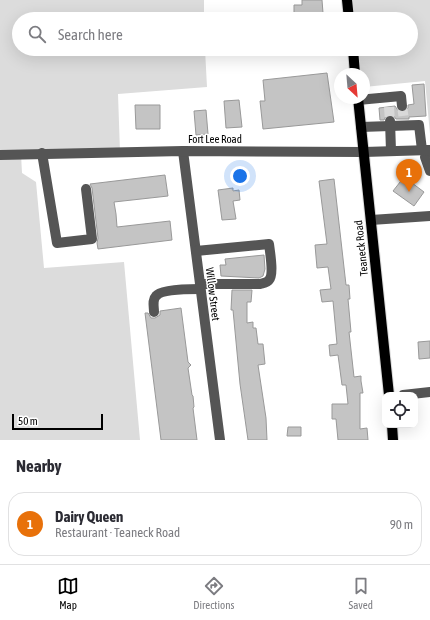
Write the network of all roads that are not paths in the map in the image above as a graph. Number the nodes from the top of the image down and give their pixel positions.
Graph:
1 (347, 0) edge
2 (348, 12) edge
3 (353, 56) edge
4 (354, 68) edge
5 (370, 100) edge
6 (359, 104) edge
7 (402, 106) dead end
8 (391, 123) junction
9 (361, 128) junction
10 (426, 150) edge
11 (183, 151) junction
12 (391, 151) junction
13 (364, 152) junction
14 (42, 153) junction
15 (0, 155) edge
16 (430, 171) edge
17 (86, 189) dead end
18 (430, 216) edge
19 (371, 220) junction
20 (196, 251) junction
21 (200, 286) junction
22 (154, 312) dead end
23 (389, 392) edge
24 (430, 392) edge
25 (418, 393) edge
26 (392, 428) edge
27 (220, 440) edge
28 (393, 440) edge

1 - 2 main road
3 - 4 main road
5 - 7 street
6 - 9 main road, Teaneck Road
8 - 9 street
8 - 10 street
8 - 12 street
9 - 13 main road, Teaneck Road
10 - 12 street, Fort Lee Road
10 - 16 street
11 - 13 street, Fort Lee Road
11 - 14 street, Fort Lee Road
11 - 20 street, Willow Street
12 - 13 street, Fort Lee Road
13 - 19 main road, Teaneck Road
14 - 15 street, Fort Lee Road
14 - 17 street
18 - 19 street
19 - 23 main road, Teaneck Road
20 - 21 street, Willow Street
20 - 21 street
21 - 22 street
21 - 27 street, Willow Street
24 - 25 street
26 - 28 main road

